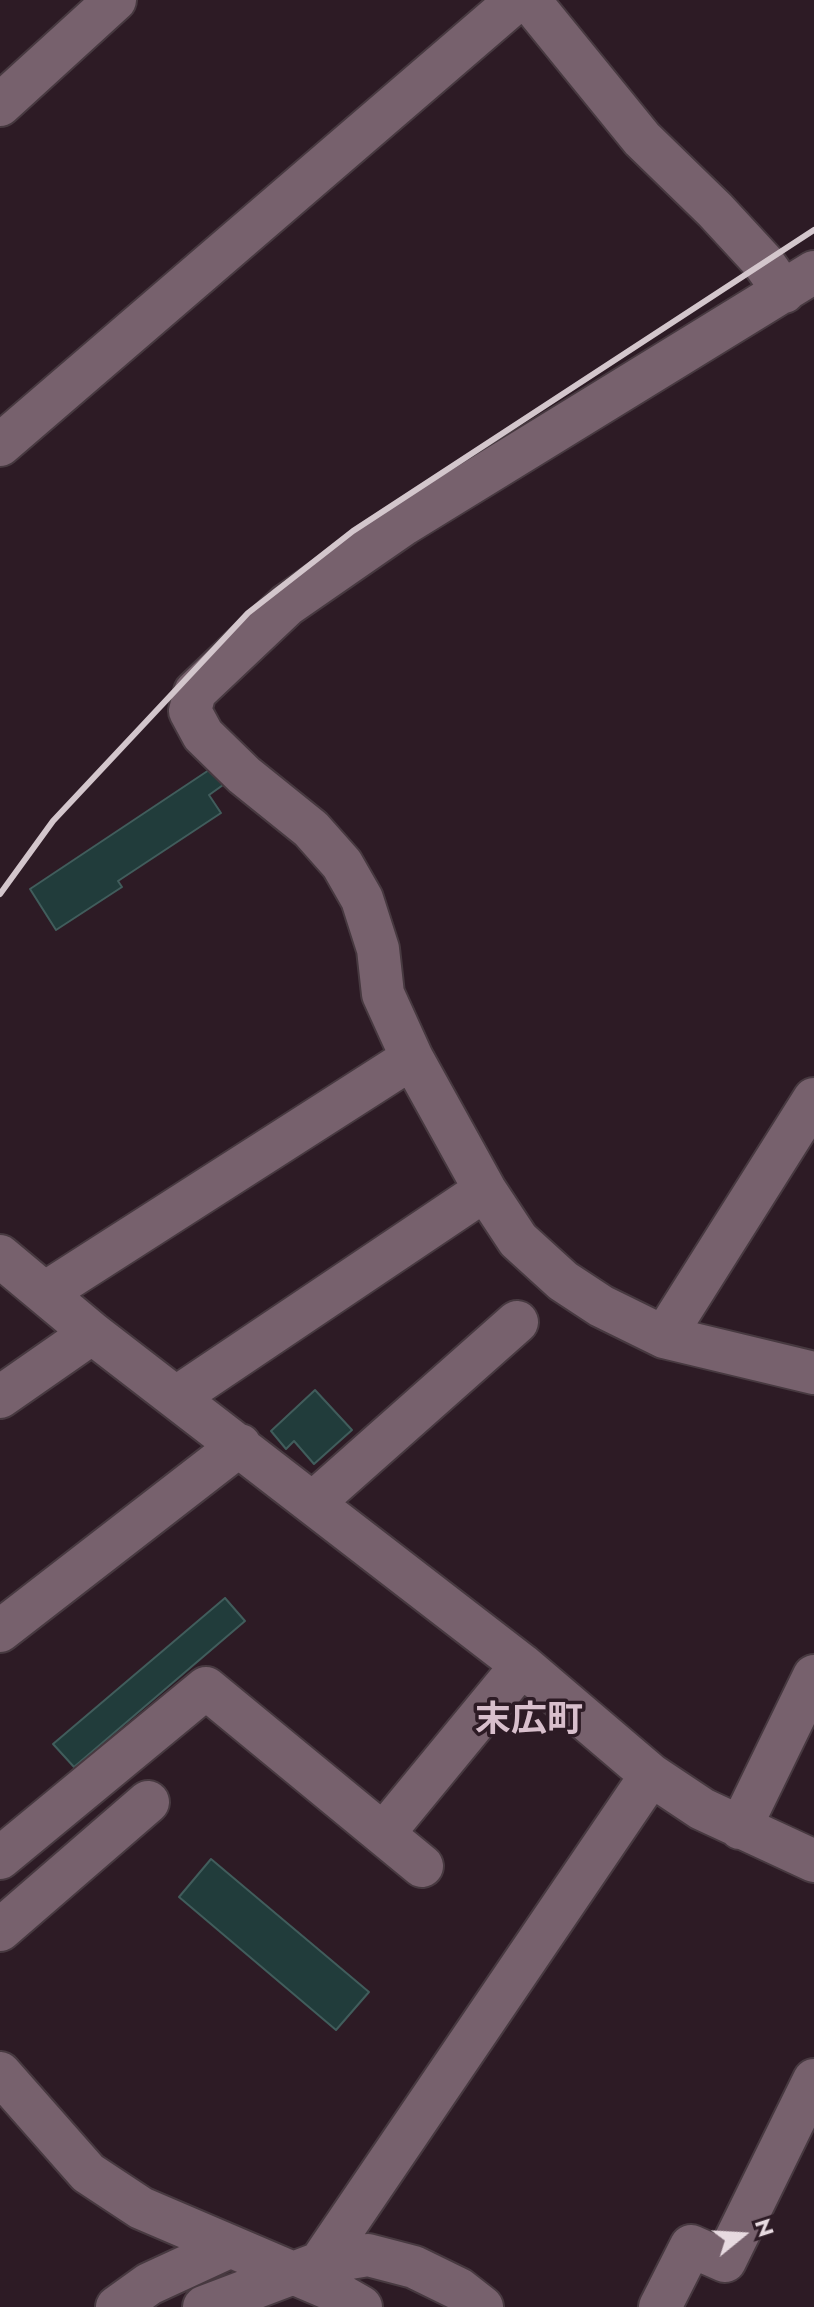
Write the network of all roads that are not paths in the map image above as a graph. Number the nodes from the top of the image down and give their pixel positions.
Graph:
1 (115, 0) edge
2 (517, 0) edge
3 (529, 0) edge
4 (0, 105) edge
5 (799, 282) edge
6 (0, 445) edge
7 (412, 1058) junction
8 (814, 1099) edge
9 (485, 1190) junction
10 (0, 1256) edge
11 (45, 1293) junction
12 (517, 1322) dead end
13 (92, 1333) junction
14 (664, 1337) junction
15 (814, 1373) edge
16 (0, 1397) edge
17 (177, 1397) junction
18 (240, 1445) junction
19 (314, 1502) junction
20 (0, 1631) edge
21 (522, 1665) junction
22 (814, 1676) edge
23 (651, 1775) junction
24 (148, 1802) dead end
25 (740, 1828) junction
26 (383, 1834) junction
27 (0, 1858) edge
28 (814, 1861) edge
29 (422, 1866) dead end
30 (0, 1930) edge
31 (0, 2073) edge
32 (814, 2080) edge
33 (227, 2248) junction
34 (305, 2268) junction
35 (117, 2307) edge
36 (204, 2307) edge
37 (361, 2307) edge
38 (482, 2307) edge
39 (660, 2307) edge

1 - 4 street
2 - 6 street
3 - 5 street
5 - 7 street
7 - 9 street
7 - 11 street
8 - 14 street
9 - 14 street
9 - 17 street
10 - 11 street
11 - 13 street
12 - 19 street
13 - 16 street
13 - 17 street
14 - 15 street
17 - 18 street
18 - 19 street
18 - 20 street
19 - 21 street
21 - 23 street
21 - 26 street
22 - 25 street
23 - 25 street
23 - 34 street
24 - 30 street
25 - 28 street
26 - 27 street
26 - 29 street
31 - 33 street
32 - 39 street
33 - 34 street
33 - 35 street
34 - 36 street
34 - 37 street
34 - 38 street

